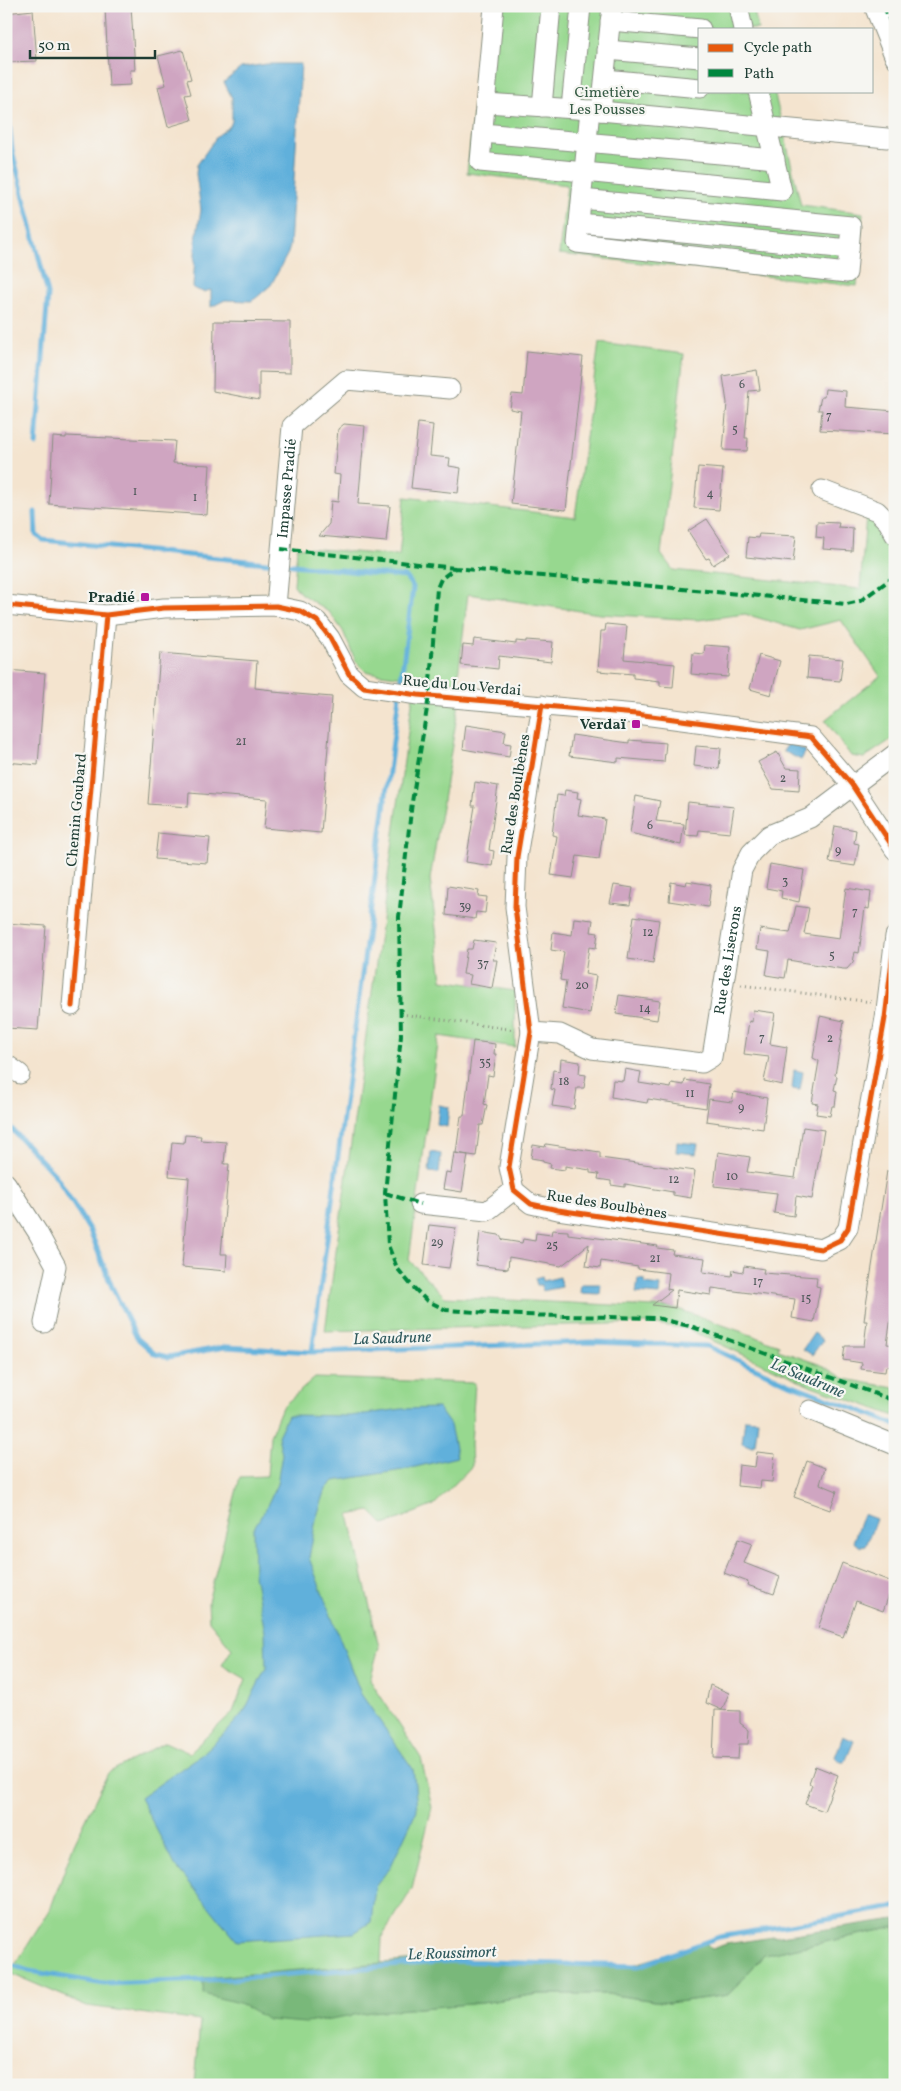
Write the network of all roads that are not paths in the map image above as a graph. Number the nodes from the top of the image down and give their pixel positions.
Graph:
1 (494, 6) edge
2 (551, 6) edge
3 (581, 6) edge
4 (738, 6) edge
5 (874, 6) edge
6 (611, 14) edge
7 (698, 28) edge
8 (743, 28) edge
9 (607, 50) junction
10 (698, 58) edge
11 (895, 58) edge
12 (604, 79) junction
13 (698, 88) edge
14 (752, 92) edge
15 (486, 103) junction
16 (542, 107) junction
17 (570, 108) junction
18 (596, 110) junction
19 (767, 127) junction
20 (483, 133) junction
21 (892, 137) edge
22 (587, 142) junction
23 (774, 159) junction
24 (584, 172) junction
25 (582, 199) junction
26 (450, 389) dead end
27 (822, 490) dead end
28 (895, 535) edge
29 (6, 604) edge
30 (276, 606) junction
31 (106, 616) junction
32 (542, 706) junction
33 (895, 754) edge
34 (852, 784) junction
35 (895, 850) edge
36 (895, 936) edge
37 (72, 1006) dead end
38 (888, 1009) edge
39 (531, 1032) junction
40 (6, 1183) edge
41 (514, 1190) junction
42 (420, 1204) dead end
43 (44, 1323) dead end
44 (810, 1410) dead end
45 (895, 1445) edge

1 - 15 street
2 - 16 street
3 - 17 street
4 - 8 street
5 - 11 street
6 - 7 street
6 - 9 street
9 - 10 street
9 - 12 street
12 - 13 street
12 - 18 street
14 - 19 street
15 - 16 street
15 - 20 street
16 - 17 street
17 - 18 street
18 - 19 street
18 - 22 street
19 - 21 street
19 - 23 street
20 - 22 street
20 - 24 street
22 - 23 street
22 - 24 street
23 - 24 street
24 - 25 street
25 - 25 street
26 - 30 street, Impasse Pradié
27 - 28 street
29 - 31 street, Rue du Lou Verdai
30 - 31 street, Rue du Lou Verdai
30 - 32 street, Rue du Lou Verdai
31 - 37 street, Chemin Goubard
32 - 34 street, Rue du Lou Verdai
32 - 39 street, Rue des Boulbènes
33 - 34 street, Rue des Liserons
34 - 35 street, Rue du Lou Verdai
34 - 39 street, Rue des Liserons
36 - 38 street
38 - 41 street, Rue des Boulbènes
39 - 41 street, Rue des Boulbènes
40 - 43 street
41 - 42 street
44 - 45 street

